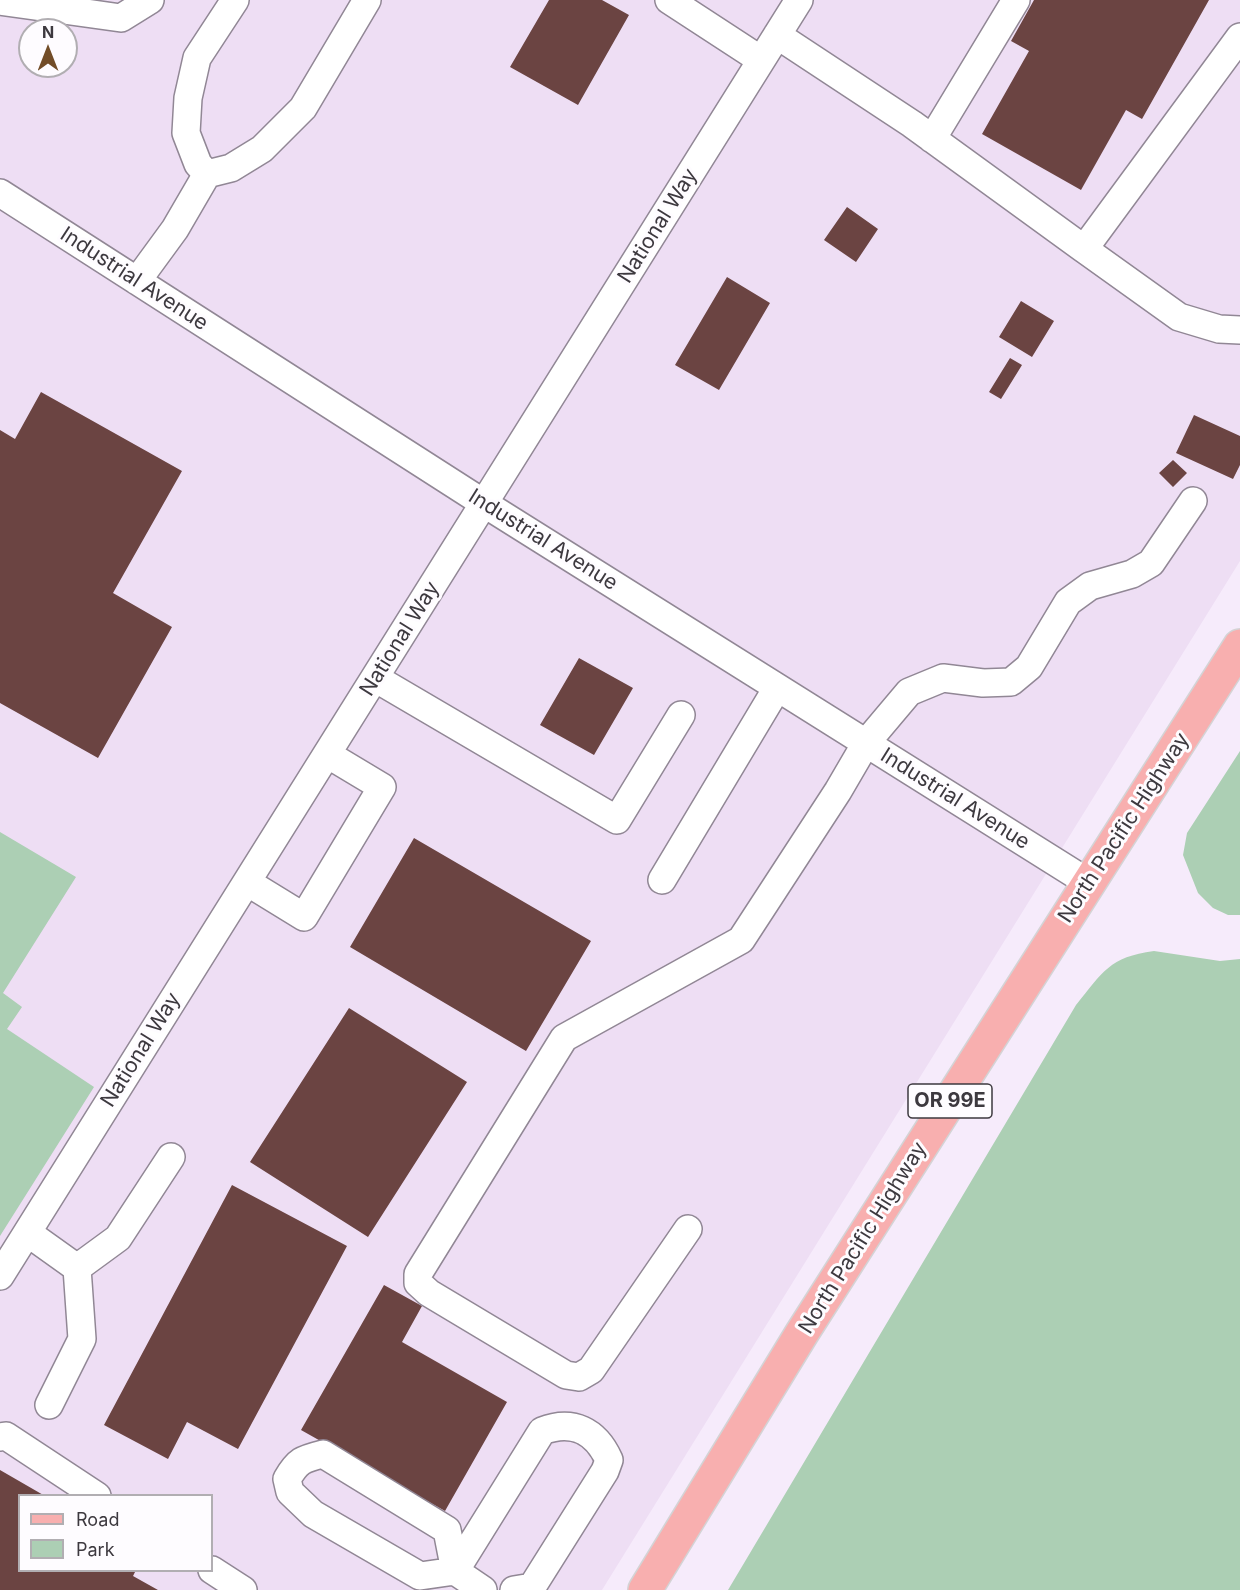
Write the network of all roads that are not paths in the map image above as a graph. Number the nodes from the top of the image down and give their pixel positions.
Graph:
1 (150, 0) edge
2 (235, 0) edge
3 (367, 0) edge
4 (669, 0) edge
5 (799, 0) edge
6 (1016, 0) edge
7 (0, 1) edge
8 (777, 35) junction
9 (1240, 37) edge
10 (761, 60) junction
11 (932, 139) junction
12 (207, 174) junction
13 (0, 193) edge
14 (1084, 249) junction
15 (137, 281) junction
16 (1240, 330) edge
17 (1193, 501) dead end
18 (485, 504) junction
19 (1240, 646) edge
20 (375, 678) junction
21 (777, 687) junction
22 (681, 715) dead end
23 (866, 743) junction
24 (327, 754) junction
25 (662, 880) dead end
26 (247, 882) junction
27 (1089, 883) junction
28 (171, 1157) dead end
29 (688, 1229) dead end
30 (28, 1233) junction
31 (77, 1268) junction
32 (0, 1276) edge
33 (49, 1405) dead end
34 (0, 1437) edge
35 (94, 1494) edge
36 (213, 1571) edge
37 (455, 1571) junction
38 (523, 1588) edge
39 (243, 1590) edge
40 (483, 1590) edge
41 (645, 1590) edge

1 - 7 street
2 - 12 street
3 - 12 street
4 - 10 street
5 - 8 street, National Way
6 - 11 street
8 - 10 street, National Way
8 - 11 street
9 - 14 street
10 - 18 street, National Way
11 - 14 street
12 - 15 street
13 - 15 street, Industrial Avenue
14 - 16 street
15 - 18 street, Industrial Avenue
17 - 23 street
18 - 20 street, National Way
18 - 21 street, Industrial Avenue
19 - 27 main road, North Pacific Highway / OR 99E
20 - 22 street
20 - 24 street, National Way
21 - 23 street, Industrial Avenue
21 - 25 street
23 - 27 street, Industrial Avenue
23 - 29 street
24 - 26 street, National Way
24 - 26 street
26 - 30 street, National Way
27 - 41 main road, North Pacific Highway / OR 99E
28 - 31 street
30 - 31 street
30 - 32 street, National Way
31 - 33 street
34 - 35 street
36 - 39 street
37 - 37 street
37 - 38 street
37 - 40 street

